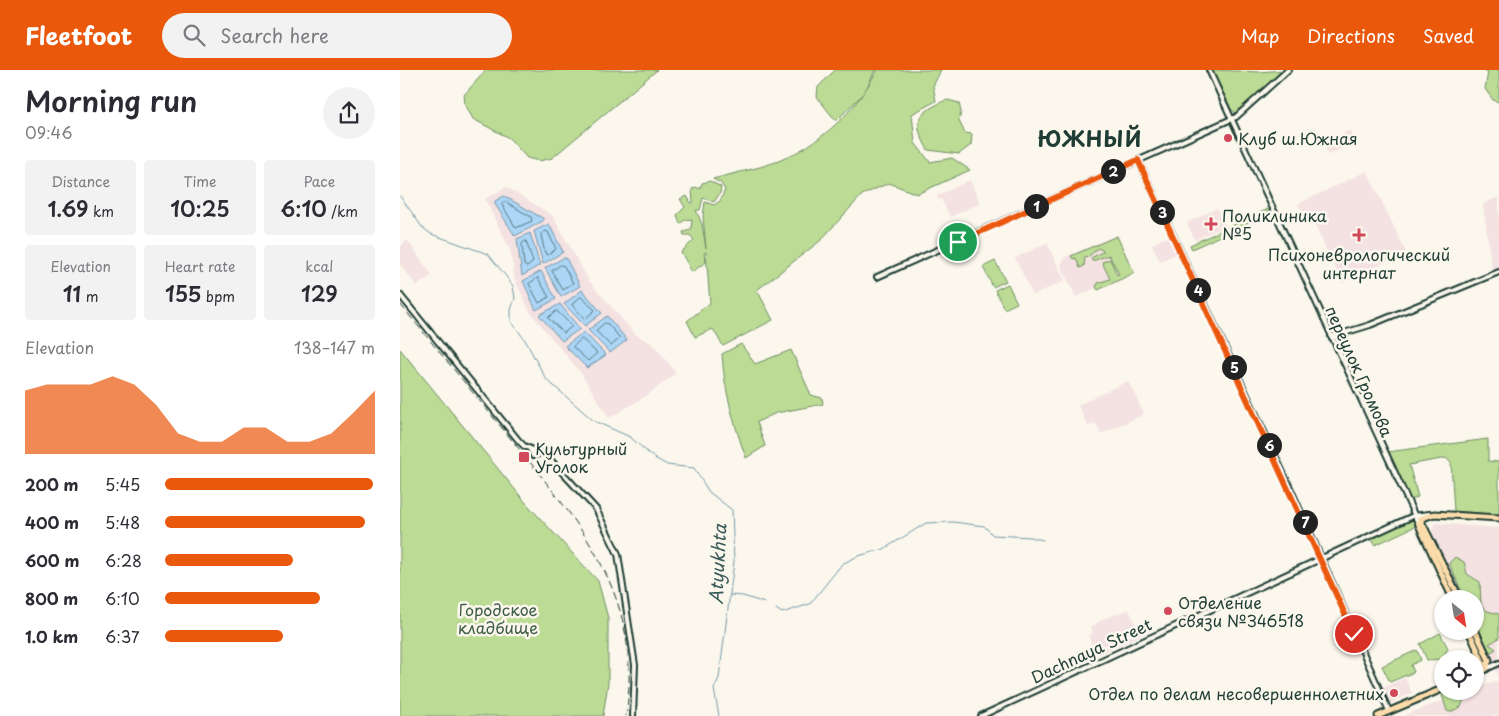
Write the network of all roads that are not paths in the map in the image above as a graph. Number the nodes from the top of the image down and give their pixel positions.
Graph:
1 (1209, 70) edge
2 (1288, 70) edge
3 (1232, 119) junction
4 (1138, 160) junction
5 (1499, 272) edge
6 (877, 277) dead end
7 (400, 295) edge
8 (1331, 337) junction
9 (1430, 515) junction
10 (1413, 516) junction
11 (1499, 520) edge
12 (1421, 523) junction
13 (1321, 559) junction
14 (1449, 590) edge
15 (1455, 590) edge
16 (1473, 640) edge
17 (1480, 640) edge
18 (1499, 663) edge
19 (1486, 669) junction
20 (1434, 692) edge
21 (1389, 711) junction
22 (633, 716) edge
23 (981, 716) edge
24 (1378, 716) edge

1 - 3 street, переулок Громова
2 - 3 street
3 - 4 street
3 - 8 street, переулок Громова
4 - 6 street
4 - 13 street
5 - 8 street
7 - 22 street
8 - 10 street, переулок Громова
9 - 10 street, Dachnaya Street
9 - 11 main road
9 - 12 main road
10 - 12 street, переулок Громова
10 - 13 street, Dachnaya Street
12 - 14 main road, переулок Громова
12 - 15 main road, переулок Громова
13 - 21 street
13 - 23 street, Dachnaya Street
16 - 19 main road
17 - 19 main road
18 - 19 street
20 - 21 main road
21 - 24 main road

